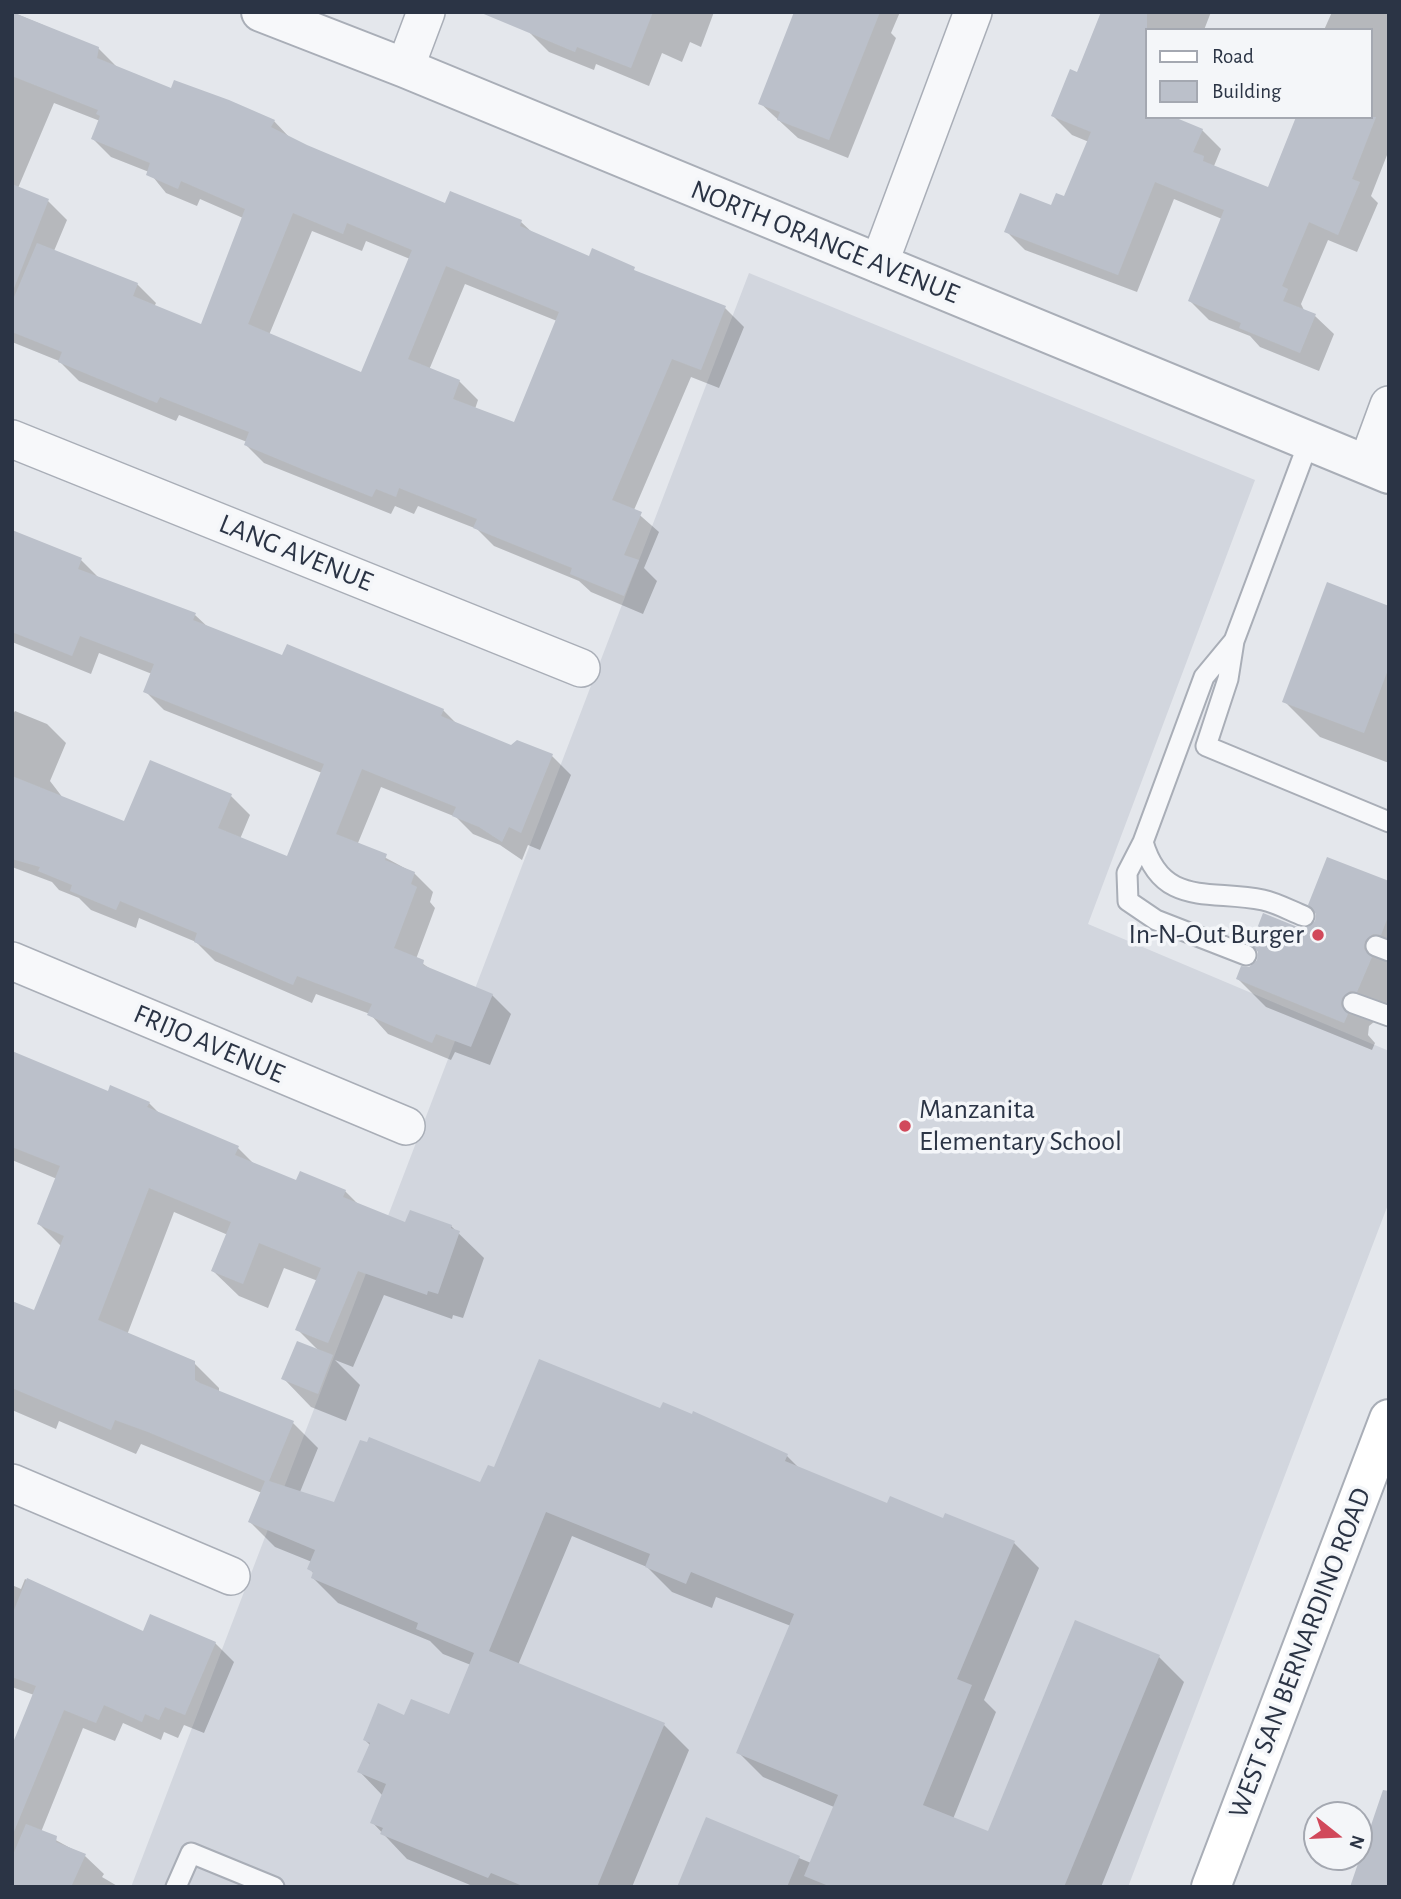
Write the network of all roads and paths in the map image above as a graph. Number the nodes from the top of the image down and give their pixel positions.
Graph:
1 (261, 12) edge
2 (426, 12) edge
3 (972, 12) edge
4 (405, 68) junction
5 (879, 264) junction
6 (1389, 405) edge
7 (12, 439) edge
8 (1309, 442) junction
9 (1378, 470) edge
10 (1234, 641) junction
11 (581, 668) dead end
12 (1389, 822) edge
13 (1143, 842) junction
14 (1304, 916) dead end
15 (1246, 956) dead end
16 (12, 961) edge
17 (1353, 1003) dead end
18 (1389, 1016) edge
19 (406, 1126) dead end
20 (1389, 1419) edge
21 (1378, 1479) edge
22 (12, 1483) edge
23 (231, 1576) dead end
24 (176, 1887) edge
25 (274, 1887) edge
26 (1211, 1887) edge

1 - 4 street, NORTH ORANGE AVENUE
2 - 4 street
3 - 5 street
4 - 5 street, NORTH ORANGE AVENUE
5 - 8 street, NORTH ORANGE AVENUE
6 - 9 street
7 - 11 street, LANG AVENUE
8 - 9 street, NORTH ORANGE AVENUE
8 - 10 lane
10 - 12 lane
10 - 13 lane
13 - 14 lane
13 - 15 lane
16 - 19 street, FRIJO AVENUE
17 - 18 lane
20 - 21 main road, WEST SAN BERNARDINO ROAD
21 - 26 main road, WEST SAN BERNARDINO ROAD
22 - 23 street
24 - 25 lane

